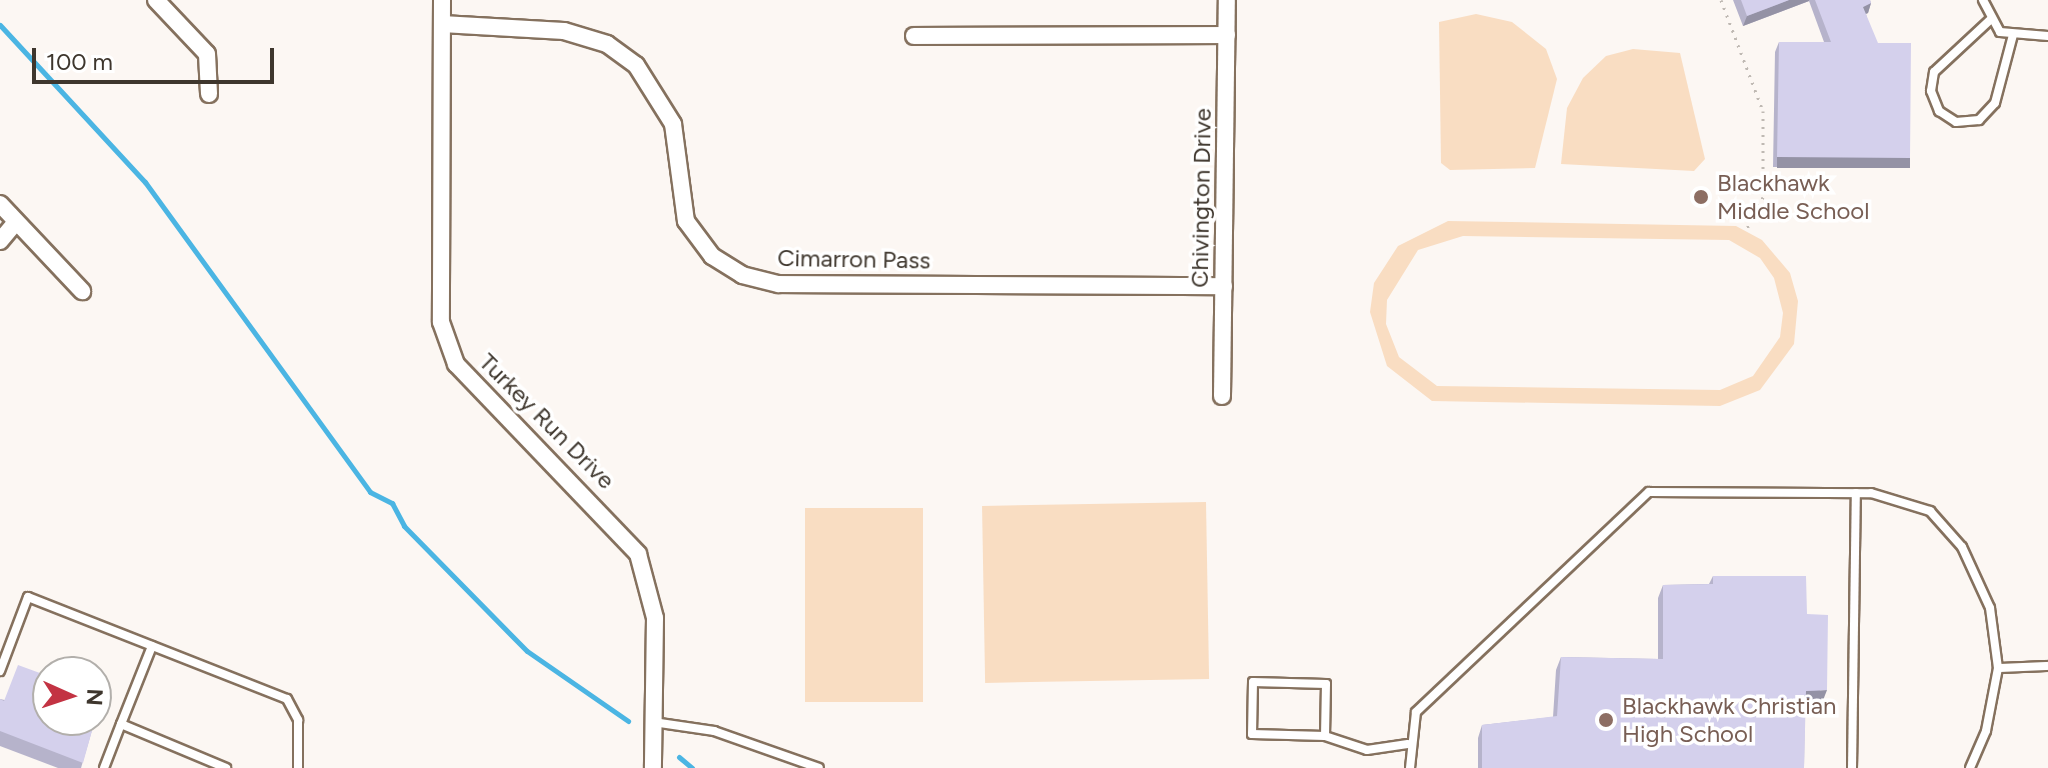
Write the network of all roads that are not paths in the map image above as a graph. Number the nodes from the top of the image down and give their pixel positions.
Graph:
1 (156, 0) edge
2 (442, 0) edge
3 (1227, 0) edge
4 (1983, 0) edge
5 (1990, 20) junction
6 (442, 24) junction
7 (1227, 35) junction
8 (2013, 35) junction
9 (914, 36) dead end
10 (2048, 36) edge
11 (209, 94) dead end
12 (0, 204) edge
13 (16, 222) junction
14 (0, 241) edge
15 (1224, 286) junction
16 (82, 291) dead end
17 (1222, 396) dead end
18 (1856, 493) junction
19 (152, 646) junction
20 (2048, 666) edge
21 (1998, 668) junction
22 (0, 671) edge
23 (653, 722) junction
24 (121, 724) junction
25 (1325, 736) junction
26 (1408, 744) junction
27 (104, 768) edge
28 (226, 768) edge
29 (298, 768) edge
30 (653, 768) edge
31 (819, 768) edge
32 (1410, 768) edge
33 (1852, 768) edge
34 (1970, 768) edge

1 - 11 street
2 - 6 street, Turkey Run Drive
3 - 7 street, Chivington Drive
4 - 5 lane
5 - 8 lane
5 - 8 lane
6 - 15 street, Cimarron Pass
6 - 23 street, Turkey Run Drive
7 - 9 street
7 - 15 street, Chivington Drive
8 - 10 lane
12 - 13 street
13 - 14 street
13 - 16 street
15 - 17 street, Chivington Drive
18 - 21 lane
18 - 26 lane
18 - 33 lane
19 - 22 lane
19 - 24 lane
19 - 29 lane
20 - 21 lane
21 - 34 lane
23 - 30 street, Turkey Run Drive
23 - 31 lane
24 - 27 lane
24 - 28 lane
25 - 25 lane
25 - 26 lane
26 - 32 lane

